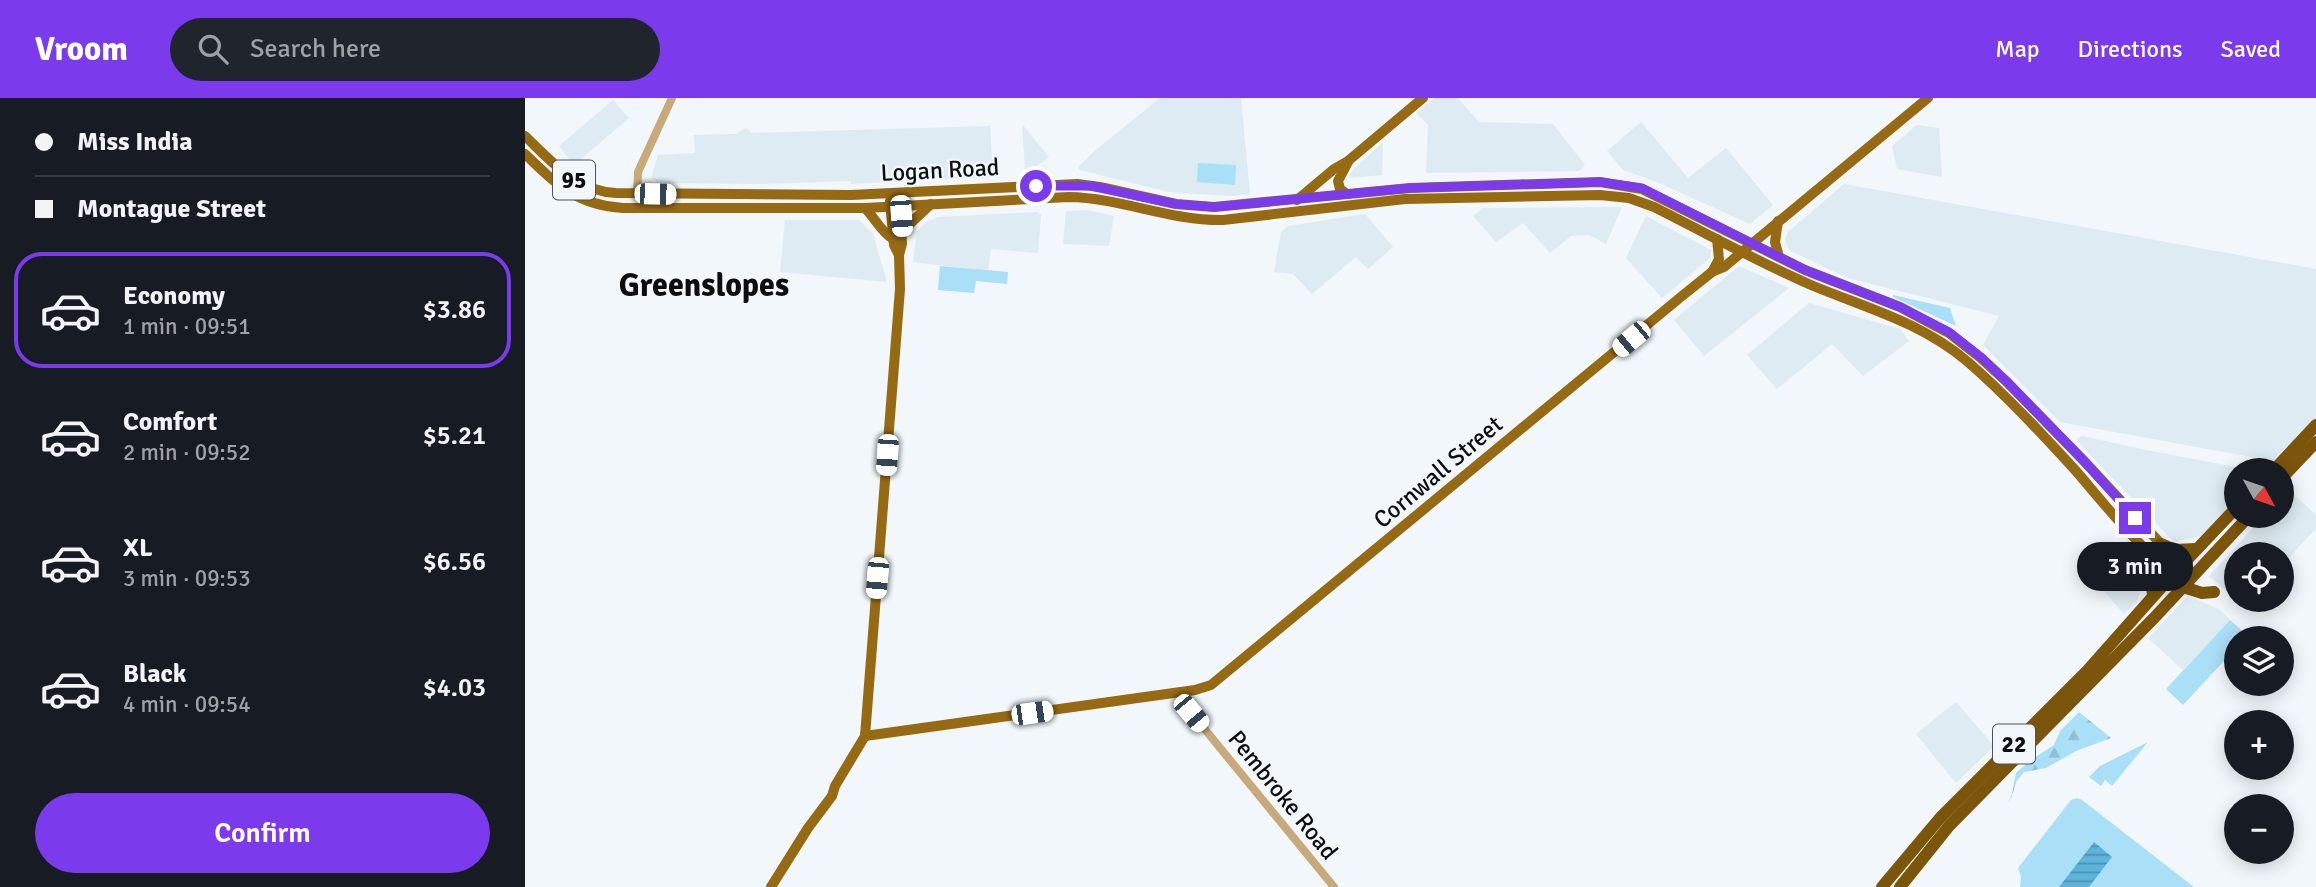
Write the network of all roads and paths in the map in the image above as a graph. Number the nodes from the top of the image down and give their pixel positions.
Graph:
1 (672, 98) edge
2 (1423, 98) edge
3 (1928, 98) edge
4 (525, 136) edge
5 (525, 154) edge
6 (1348, 161) junction
7 (637, 193) junction
8 (895, 194) junction
9 (1347, 194) junction
10 (1296, 200) junction
11 (932, 204) junction
12 (895, 207) junction
13 (644, 208) junction
14 (865, 208) junction
15 (1778, 221) junction
16 (902, 231) junction
17 (893, 239) junction
18 (1717, 239) junction
19 (1753, 243) junction
20 (1743, 251) junction
21 (899, 255) junction
22 (1779, 257) junction
23 (1712, 272) junction
24 (2316, 425) edge
25 (2316, 442) edge
26 (2285, 458) edge
27 (2294, 465) edge
28 (2224, 520) edge
29 (2238, 528) edge
30 (2161, 544) junction
31 (2196, 549) junction
32 (2159, 562) junction
33 (2177, 570) junction
34 (2187, 582) junction
35 (2214, 592) dead end
36 (2153, 596) junction
37 (1185, 691) junction
38 (865, 736) junction
39 (771, 887) edge
40 (1334, 887) edge
41 (1882, 887) edge
42 (1901, 887) edge

1 - 7 street
2 - 6 main road
3 - 15 main road
4 - 7 main road, Logan Road / 95
5 - 13 main road, Logan Road / 95
6 - 9 main road
6 - 10 main road
7 - 8 main road, Logan Road / 95
7 - 13 main road
8 - 10 main road, Logan Road / 95
8 - 12 main road
9 - 10 main road, Logan Road / 95
9 - 19 main road, Logan Road / 95
11 - 12 main road, Logan Road / 95
11 - 16 main road
11 - 18 main road, Logan Road / 95
12 - 14 main road, Logan Road / 95
12 - 16 main road
12 - 17 main road
13 - 14 main road, Logan Road / 95
14 - 17 main road
15 - 19 main road
15 - 22 main road
16 - 21 main road
17 - 21 main road
18 - 20 main road, Logan Road / 95
18 - 23 main road
19 - 20 main road, Cornwall Street
19 - 22 main road, Logan Road / 95
20 - 23 main road, Cornwall Street
20 - 32 main road, Logan Road / 95
21 - 38 main road
22 - 30 main road, Logan Road / 95
23 - 37 main road, Cornwall Street
24 - 26 highway
25 - 27 highway
28 - 31 highway, 22
29 - 34 highway, 22
30 - 31 highway
30 - 33 main road, 95
31 - 33 highway, 22
32 - 33 main road, 95
32 - 36 highway
33 - 34 main road, 95
33 - 36 highway, 22
34 - 35 highway
34 - 42 highway, 22
36 - 41 highway, 22
37 - 38 main road, Cornwall Street
37 - 40 street, Pembroke Road
38 - 39 main road

